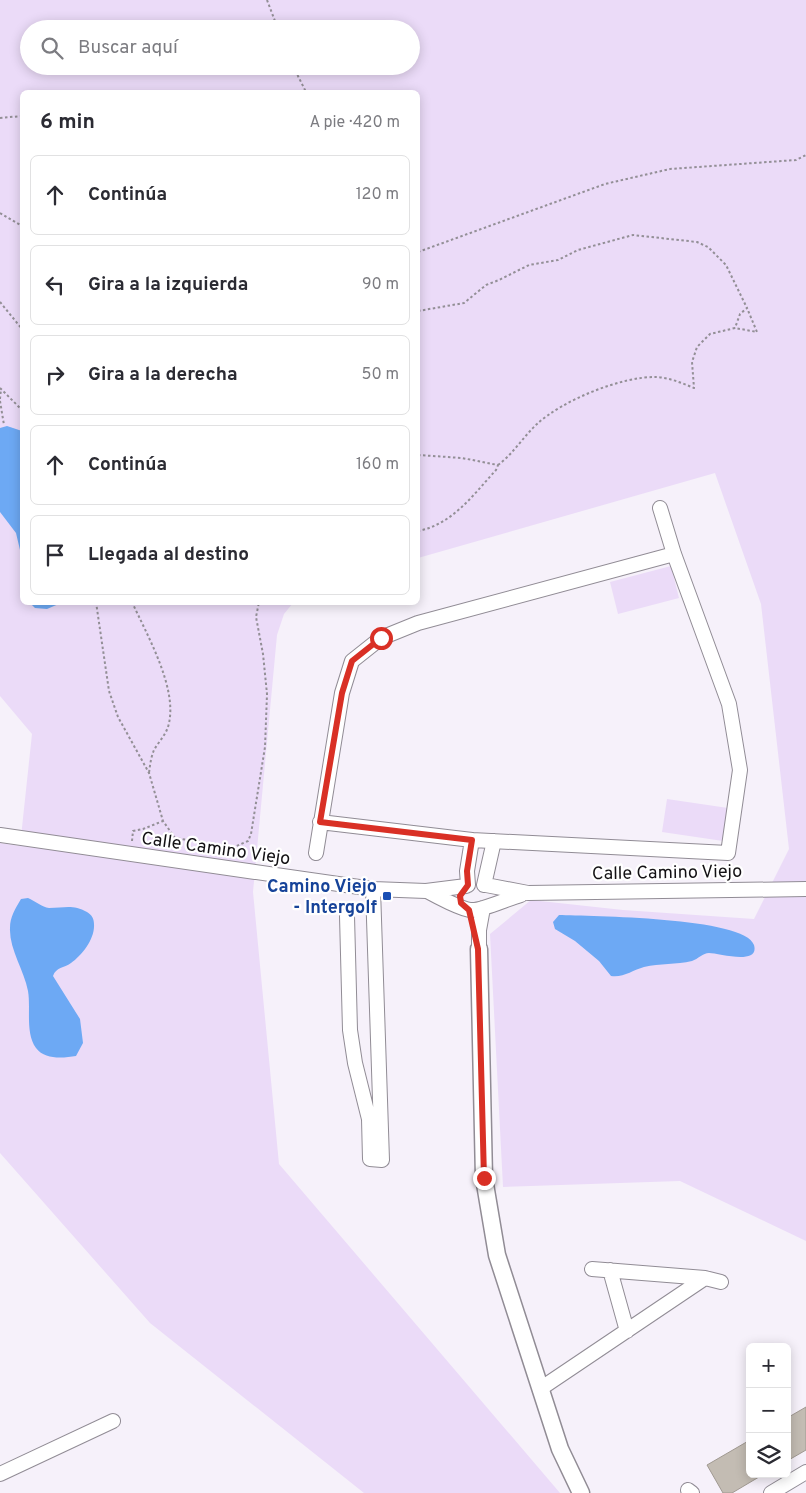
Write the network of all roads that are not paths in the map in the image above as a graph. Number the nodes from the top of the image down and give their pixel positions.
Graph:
1 (660, 508) dead end
2 (674, 554) junction
3 (320, 822) junction
4 (0, 835) edge
5 (472, 840) junction
6 (494, 841) junction
7 (316, 853) dead end
8 (467, 885) junction
9 (485, 885) junction
10 (373, 889) junction
11 (806, 889) edge
12 (426, 891) junction
13 (528, 893) junction
14 (486, 906) junction
15 (467, 909) junction
16 (347, 916) dead end
17 (478, 949) junction
18 (592, 1269) dead end
19 (610, 1270) junction
20 (705, 1278) junction
21 (721, 1282) dead end
22 (627, 1331) junction
23 (540, 1389) junction
24 (112, 1421) dead end
25 (806, 1472) edge
26 (0, 1474) edge
27 (582, 1493) edge
28 (771, 1493) edge

1 - 2 street
2 - 3 street
2 - 6 street
3 - 5 street
3 - 7 street
4 - 10 street, Calle Camino Viejo
5 - 6 street
5 - 8 street
6 - 9 street
8 - 9 street
8 - 12 street, Calle Camino Viejo
8 - 15 street
9 - 13 street, Calle Camino Viejo
9 - 14 street
10 - 12 street, Calle Camino Viejo
10 - 16 street
11 - 13 street, Calle Camino Viejo
12 - 15 street, Calle Camino Viejo
13 - 14 street, Calle Camino Viejo
14 - 15 street
14 - 17 street
15 - 17 street
17 - 23 street
18 - 19 street
19 - 20 street
19 - 22 street
20 - 21 street
20 - 22 street
22 - 23 street
23 - 27 street
24 - 26 street
25 - 28 street

